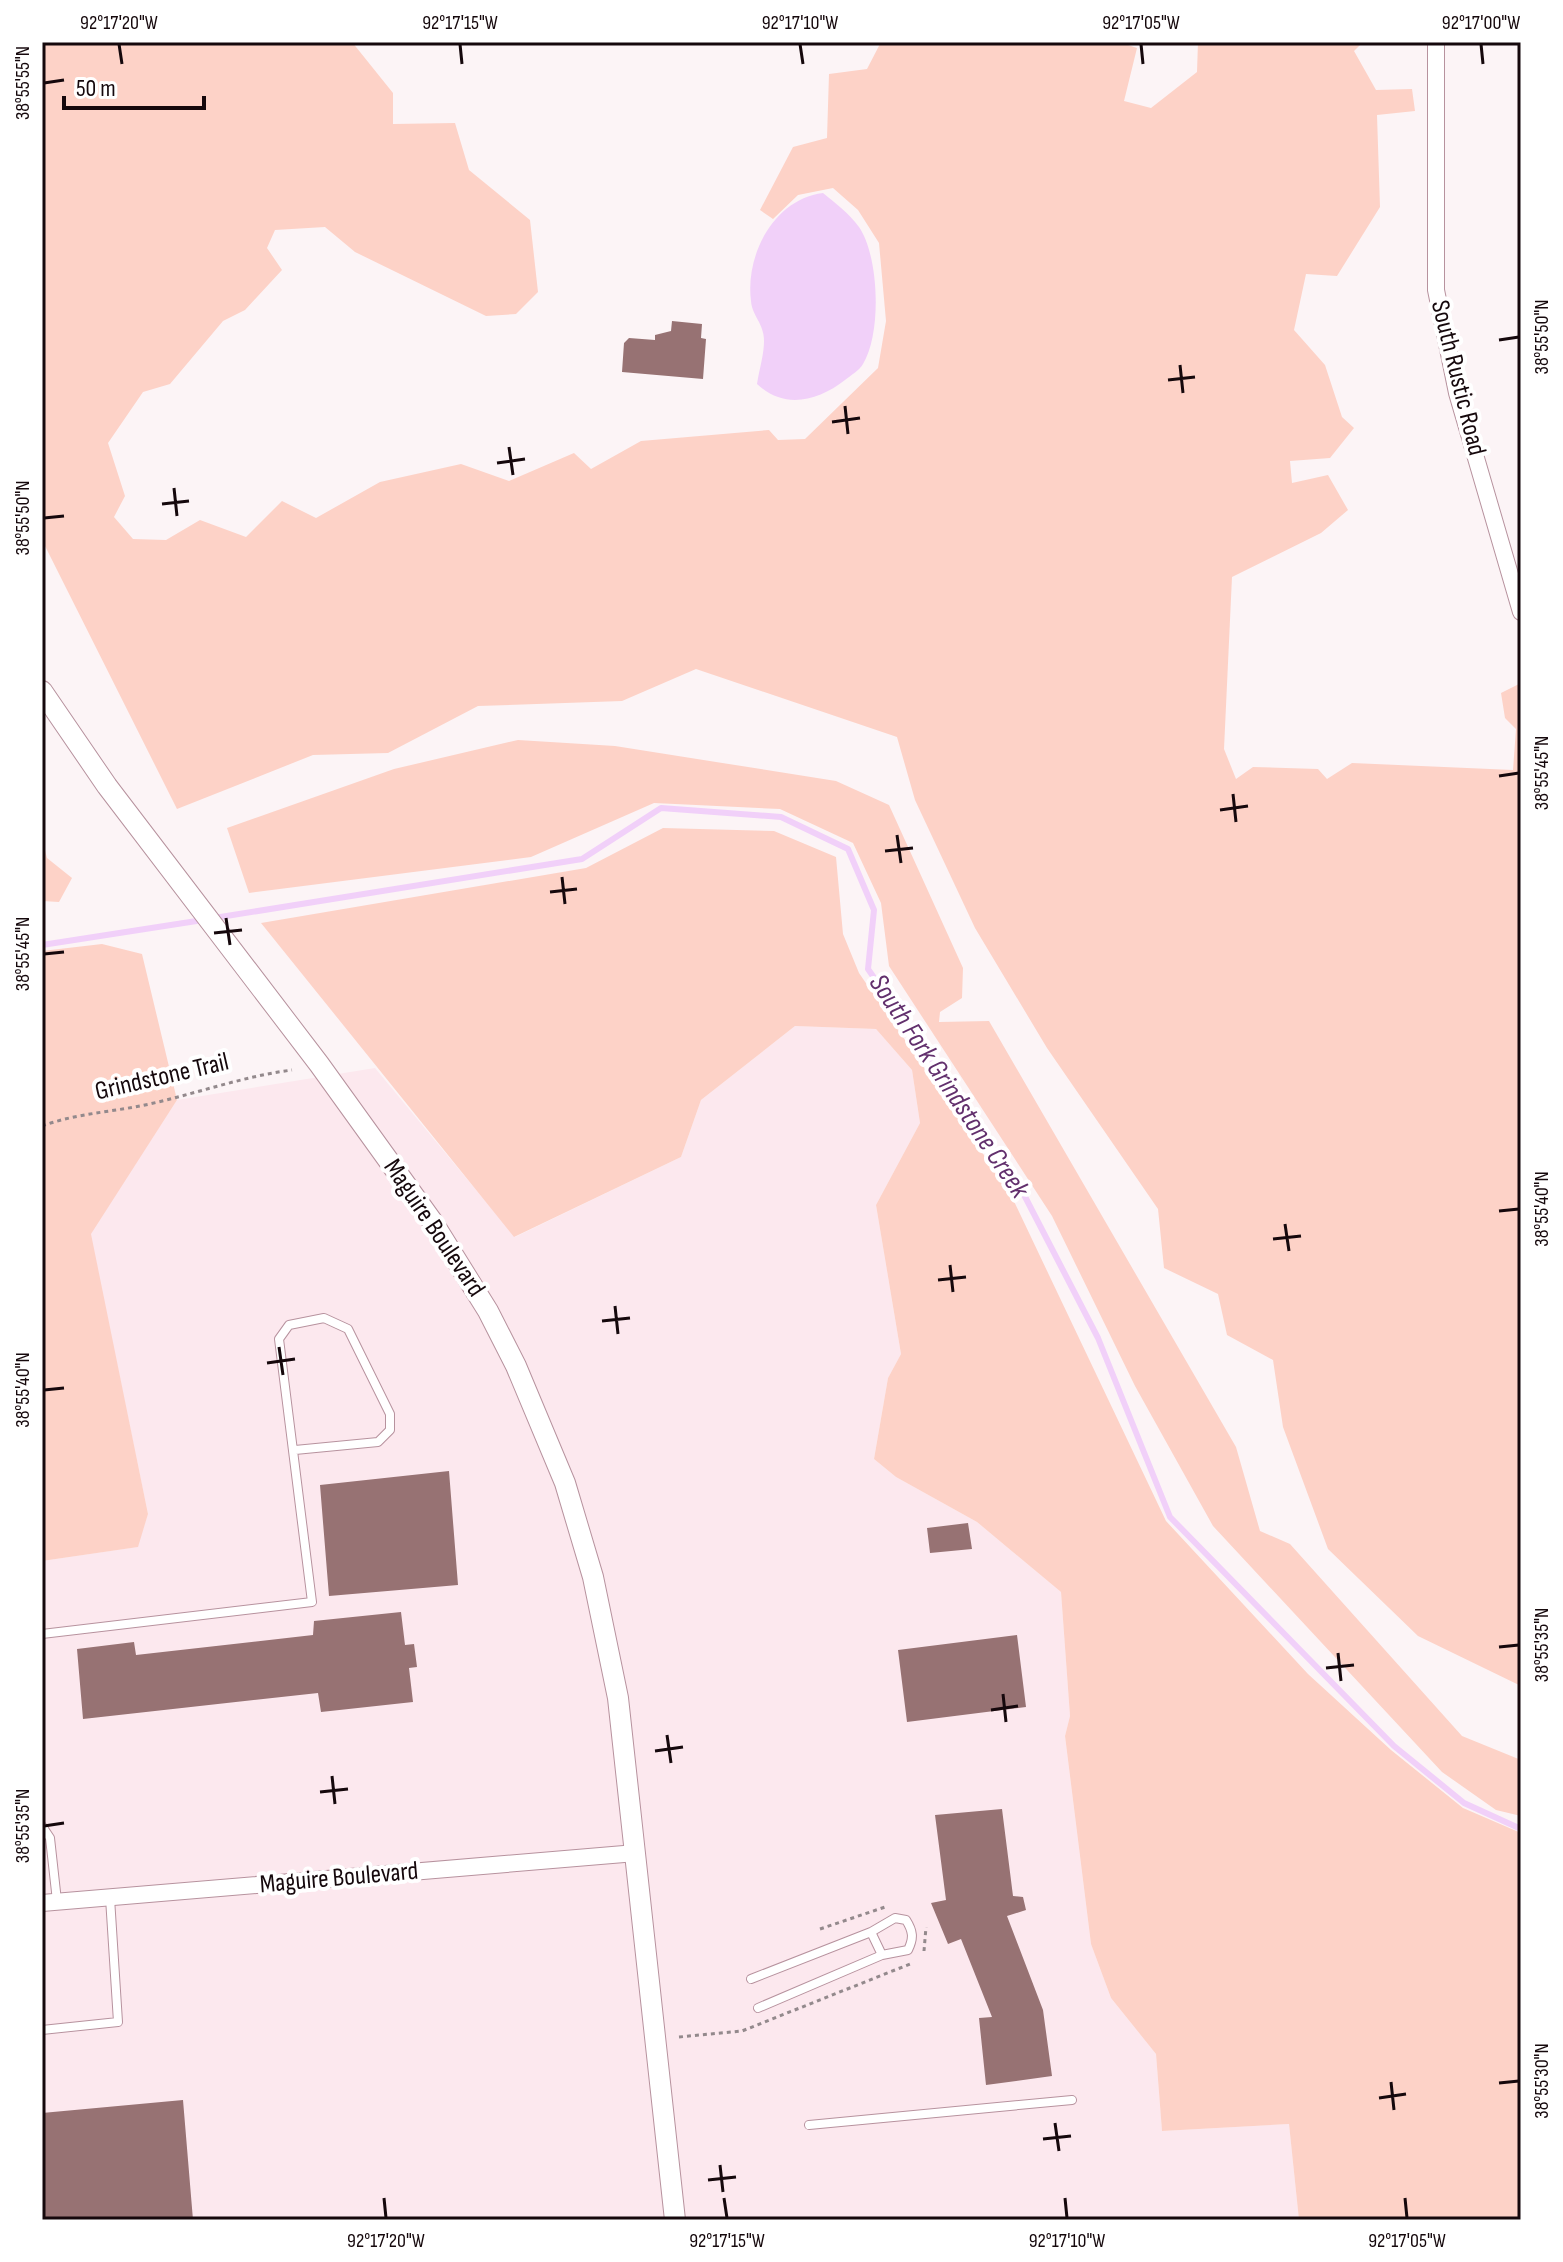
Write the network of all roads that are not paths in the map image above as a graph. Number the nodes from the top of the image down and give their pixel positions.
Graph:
1 (1436, 42) edge
2 (1521, 612) edge
3 (42, 691) edge
4 (295, 1450) junction
5 (42, 1634) edge
6 (42, 1826) edge
7 (636, 1853) junction
8 (109, 1897) junction
9 (50, 1902) edge
10 (871, 1932) junction
11 (882, 1955) junction
12 (751, 1979) dead end
13 (758, 2008) dead end
14 (42, 2030) edge
15 (1072, 2100) dead end
16 (809, 2125) dead end
17 (675, 2220) edge

1 - 2 street, South Rustic Road
3 - 7 street, Maguire Boulevard
4 - 4 lane
4 - 5 lane
6 - 9 lane
7 - 8 street, Maguire Boulevard
7 - 17 street, Maguire Boulevard
8 - 9 street, Maguire Boulevard
8 - 14 lane
10 - 11 lane
10 - 11 lane
10 - 12 lane
11 - 13 lane
15 - 16 lane

